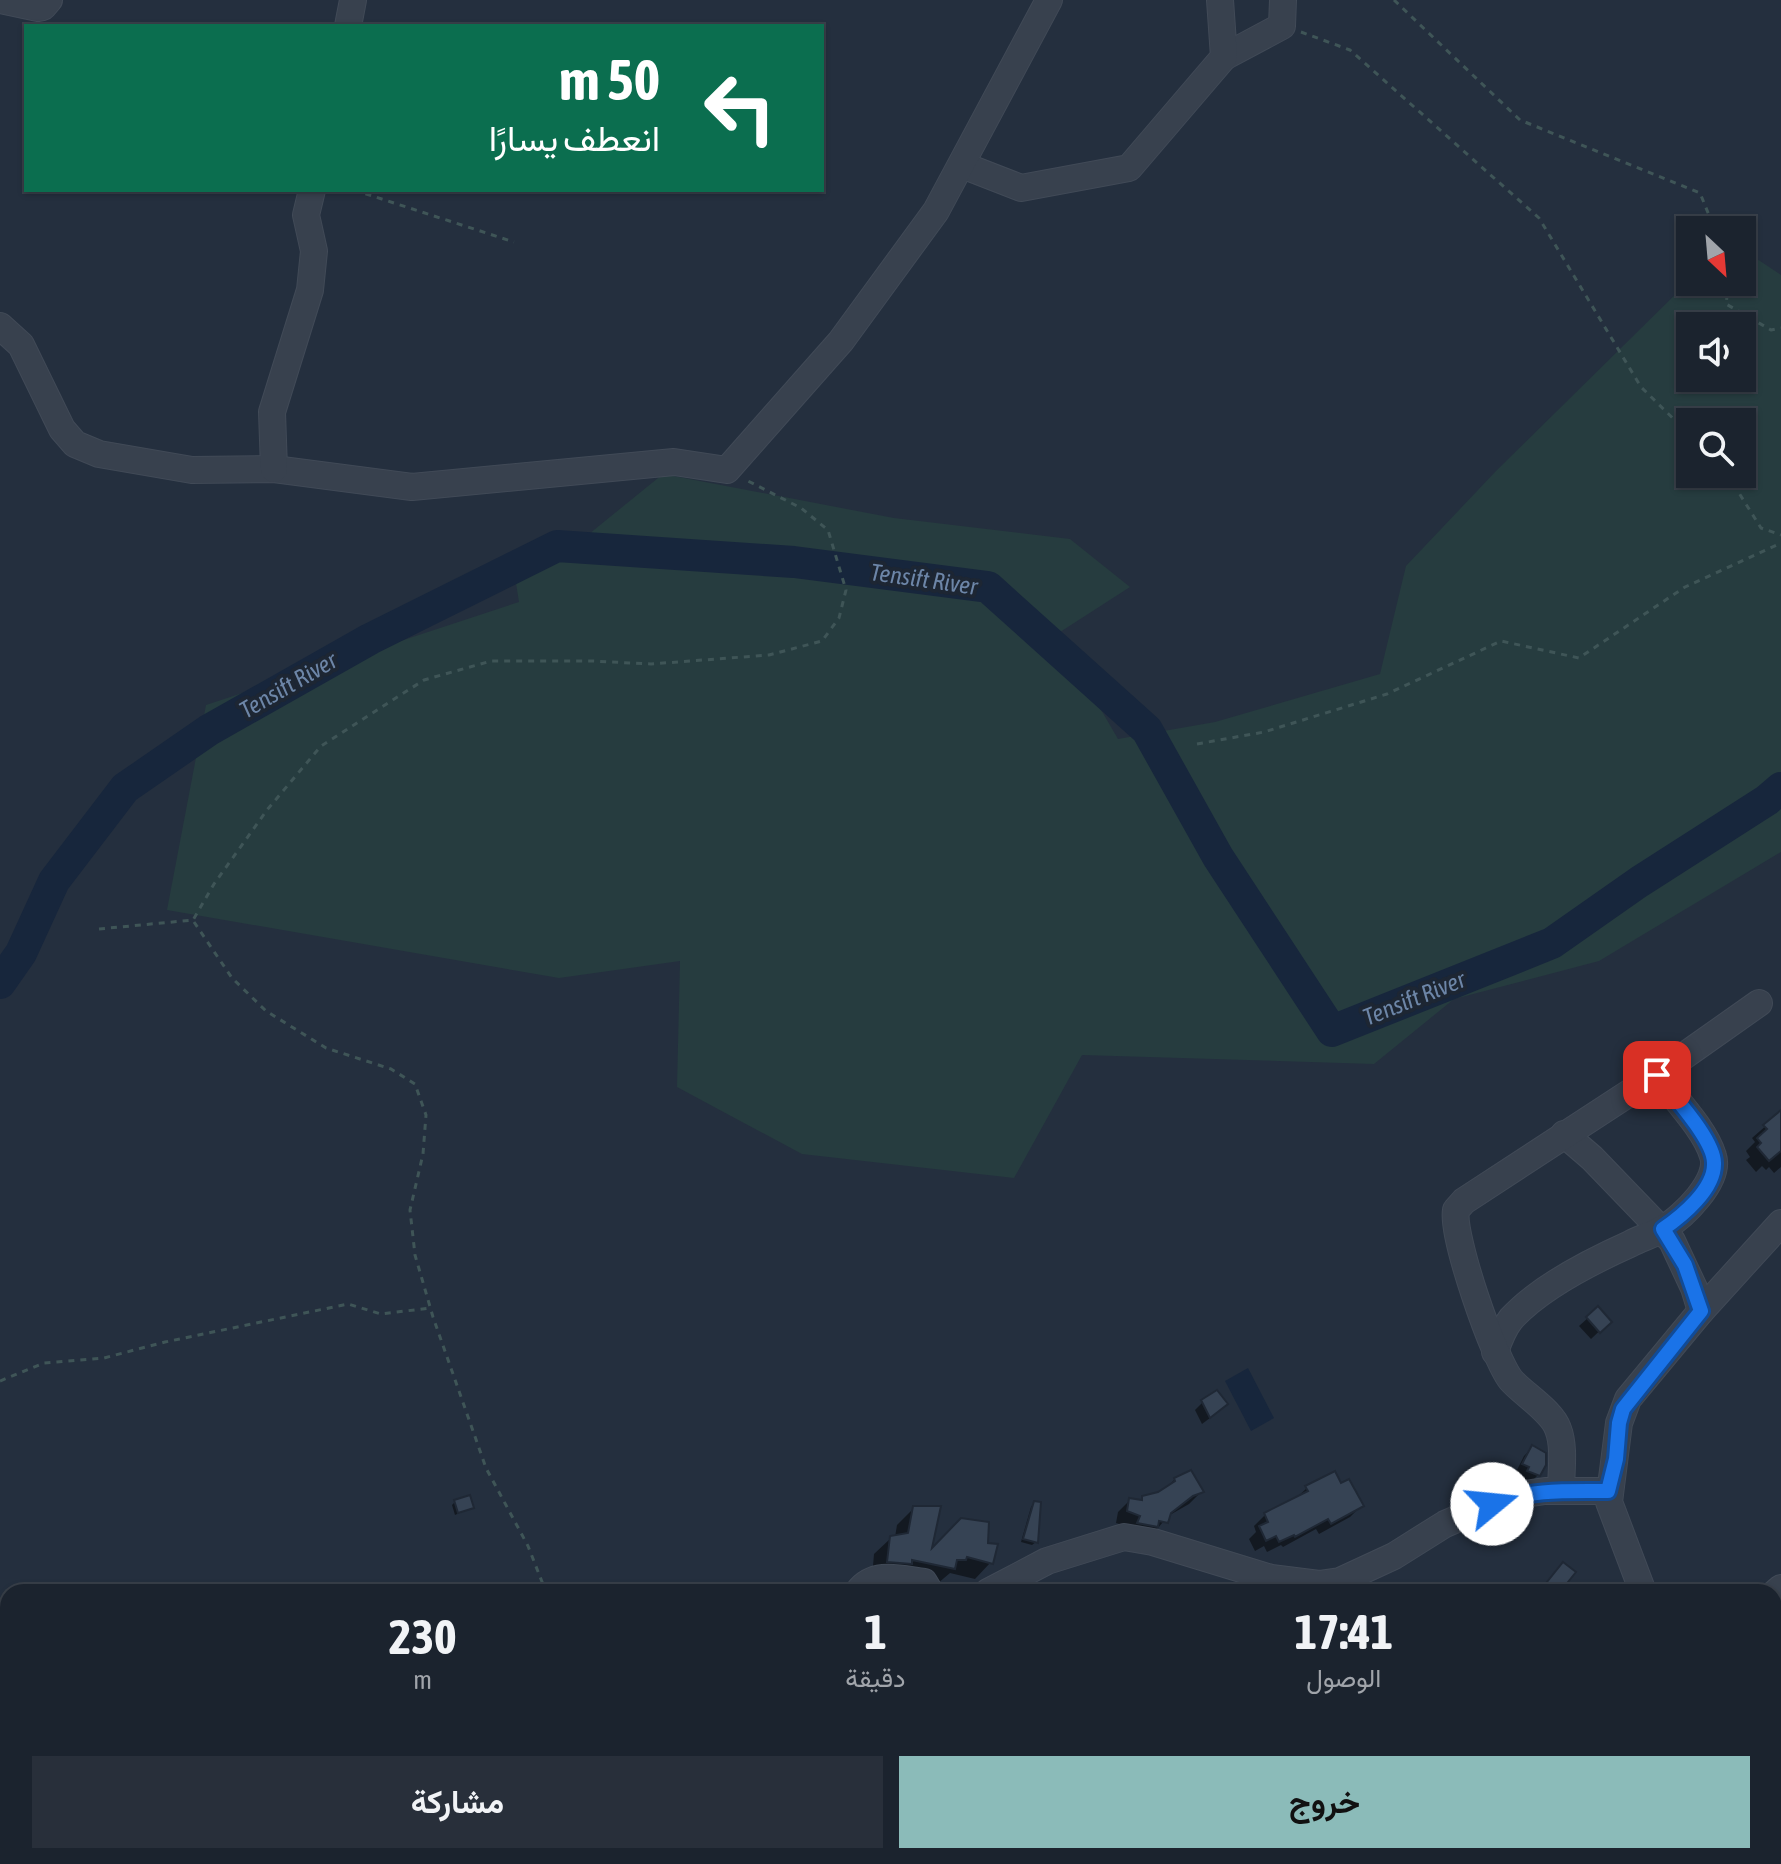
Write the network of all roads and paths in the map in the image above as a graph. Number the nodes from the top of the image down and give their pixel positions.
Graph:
1 (0, 0) edge
2 (49, 0) edge
3 (353, 0) edge
4 (1049, 0) edge
5 (1220, 0) edge
6 (1394, 0) edge
7 (1282, 13) edge
8 (348, 24) edge
9 (1224, 57) junction
10 (962, 165) junction
11 (312, 192) edge
12 (360, 192) edge
13 (1709, 216) edge
14 (514, 242) dead end
15 (1727, 296) edge
16 (0, 326) edge
17 (1781, 328) edge
18 (1676, 421) edge
19 (274, 469) junction
20 (727, 470) junction
21 (1736, 488) edge
22 (1781, 535) edge
23 (1781, 543) edge
24 (1197, 744) dead end
25 (193, 920) junction
26 (99, 929) dead end
27 (1759, 1003) dead end
28 (1657, 1075) junction
29 (1564, 1134) junction
30 (1781, 1223) edge
31 (1663, 1229) junction
32 (430, 1308) junction
33 (1701, 1311) junction
34 (1495, 1352) junction
35 (0, 1381) edge
36 (1561, 1491) junction
37 (1608, 1491) junction
38 (543, 1584) edge
39 (867, 1584) edge
40 (925, 1584) edge
41 (1003, 1584) edge
42 (1319, 1584) edge
43 (1319, 1584) edge
44 (1640, 1584) edge

1 - 2 street
3 - 8 street
4 - 10 street
5 - 9 street
6 - 13 path
7 - 9 street
7 - 18 path
9 - 10 street
10 - 20 street
11 - 19 street
12 - 14 path
15 - 17 path
16 - 19 street
19 - 20 street
20 - 25 path
21 - 22 path
23 - 24 path
25 - 26 path
25 - 32 path
27 - 28 street
28 - 29 street
28 - 31 street
29 - 31 street
29 - 34 street
30 - 33 street
31 - 33 street
31 - 34 street
32 - 35 path
32 - 38 path
33 - 37 street
34 - 36 street
36 - 37 street
36 - 42 street
37 - 44 street
39 - 40 street
41 - 43 street

